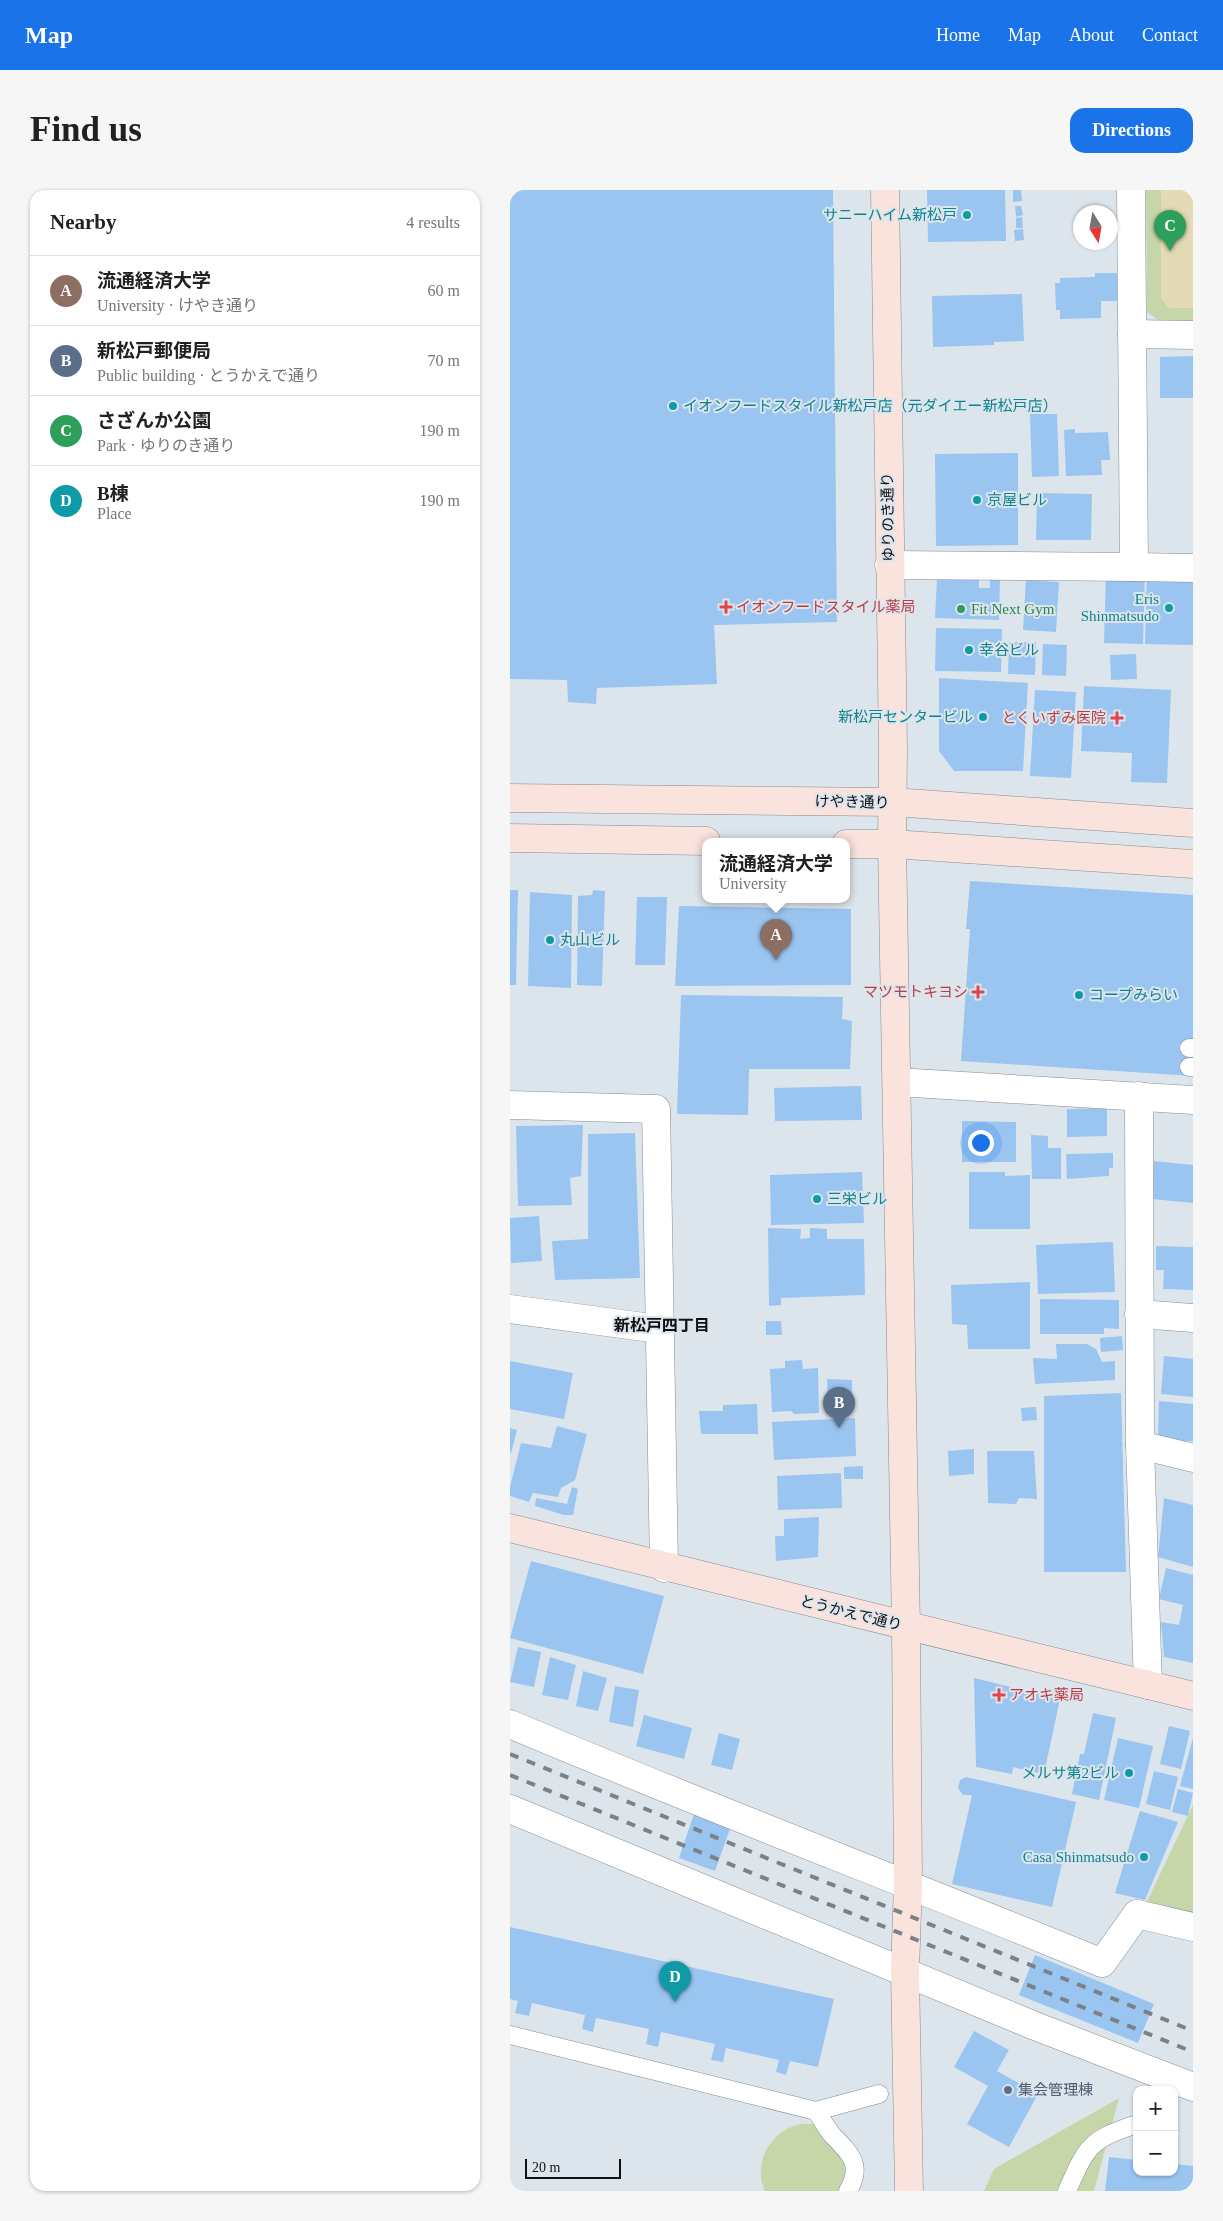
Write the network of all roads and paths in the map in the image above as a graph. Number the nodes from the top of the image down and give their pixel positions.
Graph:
1 (885, 190) edge
2 (1131, 190) edge
3 (1132, 334) junction
4 (1193, 335) edge
5 (889, 565) junction
6 (1134, 567) junction
7 (1193, 568) edge
8 (510, 798) edge
9 (894, 802) junction
10 (1193, 823) edge
11 (510, 838) edge
12 (702, 842) edge
13 (850, 844) edge
14 (892, 844) junction
15 (1193, 864) edge
16 (898, 1082) junction
17 (1139, 1096) junction
18 (1193, 1100) edge
19 (510, 1105) edge
20 (510, 1309) edge
21 (1139, 1314) junction
22 (1193, 1318) edge
23 (659, 1329) junction
24 (1140, 1446) junction
25 (1193, 1458) edge
26 (510, 1528) edge
27 (664, 1568) junction
28 (906, 1627) junction
29 (1148, 1685) junction
30 (1193, 1696) edge
31 (510, 1724) edge
32 (510, 1808) edge
33 (908, 1883) junction
34 (1193, 1927) edge
35 (905, 1971) junction
36 (510, 2035) edge
37 (1193, 2087) edge
38 (879, 2094) dead end
39 (816, 2111) junction
40 (1133, 2125) edge
41 (848, 2191) edge
42 (909, 2191) edge
43 (1067, 2191) edge

1 - 5 street, ゆりのき通り
2 - 3 street
3 - 4 street
3 - 6 street
5 - 6 street
5 - 9 street, ゆりのき通り
6 - 7 street
8 - 9 street, けやき通り
9 - 10 street, けやき通り
9 - 14 street, ゆりのき通り
11 - 12 street
13 - 14 street
14 - 15 street
14 - 16 street, ゆりのき通り
16 - 17 street
16 - 28 street, ゆりのき通り
17 - 18 street
17 - 21 street
19 - 23 street
20 - 23 street
21 - 22 street
21 - 24 street
23 - 27 street
24 - 25 street
24 - 29 street
26 - 27 street, とうかえで通り
27 - 28 street, とうかえで通り
28 - 29 street, とうかえで通り
28 - 33 street, ゆりのき通り
29 - 30 street, とうかえで通り
31 - 33 street
32 - 35 street
33 - 34 street
33 - 35 street, ゆりのき通り
35 - 37 street
35 - 42 street, ゆりのき通り
36 - 39 lane
38 - 39 lane
39 - 41 lane
40 - 43 lane

